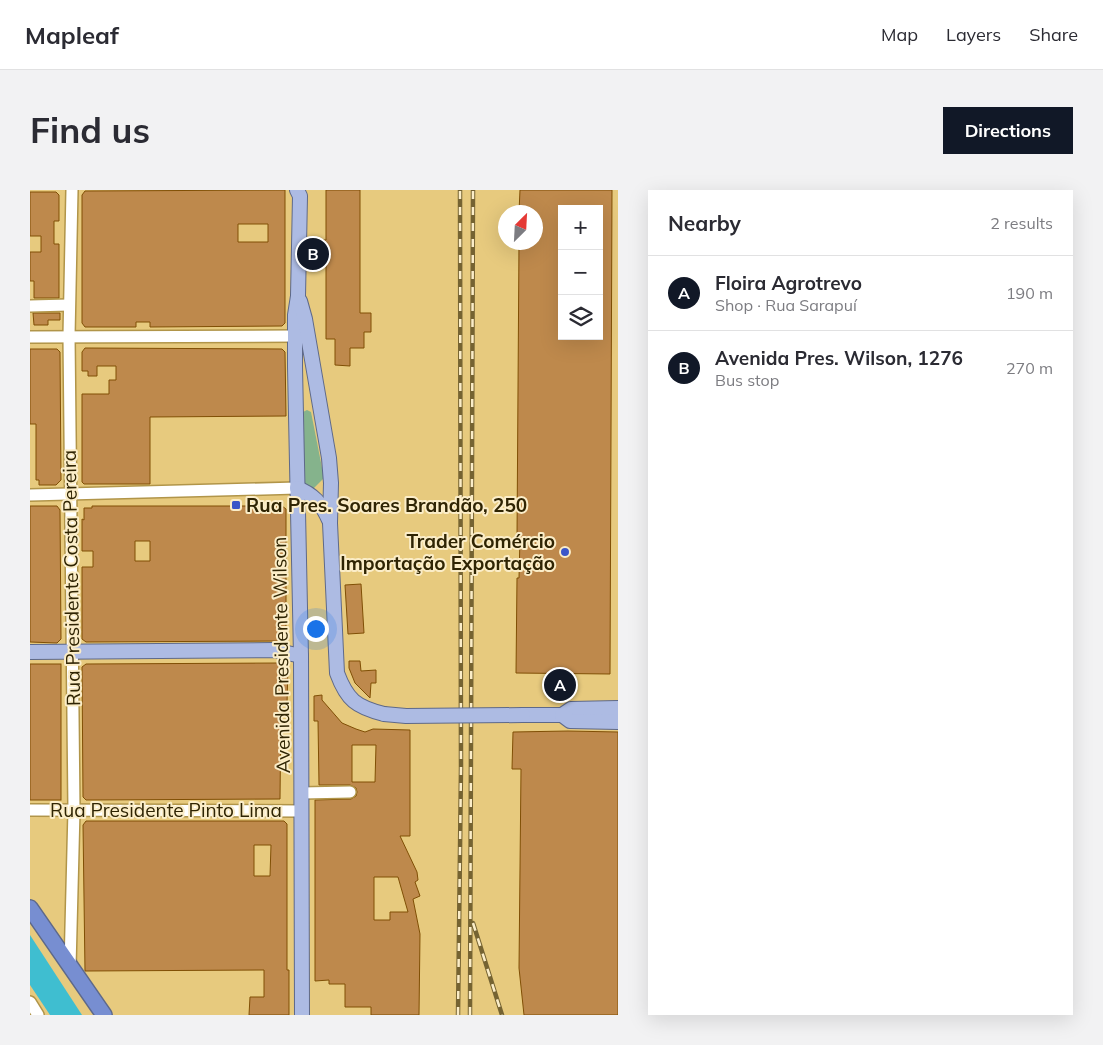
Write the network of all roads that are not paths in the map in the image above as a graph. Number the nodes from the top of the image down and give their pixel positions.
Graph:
1 (72, 190) edge
2 (299, 192) edge
3 (298, 296) junction
4 (69, 305) junction
5 (30, 306) edge
6 (69, 336) junction
7 (295, 336) junction
8 (30, 337) edge
9 (331, 483) junction
10 (297, 488) junction
11 (70, 494) junction
12 (30, 495) edge
13 (312, 496) junction
14 (330, 523) junction
15 (300, 642) junction
16 (274, 650) junction
17 (30, 652) edge
18 (72, 652) junction
19 (301, 656) junction
20 (618, 708) edge
21 (562, 715) junction
22 (618, 722) edge
23 (350, 792) dead end
24 (302, 793) junction
25 (30, 810) edge
26 (74, 810) junction
27 (302, 811) junction
28 (30, 908) edge
29 (70, 966) junction
30 (30, 1002) edge
31 (38, 1015) edge
32 (104, 1015) edge
33 (302, 1015) edge

1 - 4 street, Rua Presidente Costa Pereira
2 - 3 main road, Avenida Presidente Wilson
3 - 7 main road, Avenida Presidente Wilson
3 - 9 main road, Avenida Presidente Wilson
4 - 5 street
4 - 6 street, Rua Presidente Costa Pereira
6 - 7 street
6 - 8 street
6 - 11 street, Rua Presidente Costa Pereira
7 - 10 main road, Avenida Presidente Wilson
9 - 13 main road
9 - 14 main road, Avenida Presidente Wilson
10 - 11 street
10 - 13 main road
10 - 15 main road, Avenida Presidente Wilson
11 - 12 street
11 - 18 street, Rua Presidente Costa Pereira
13 - 14 main road
14 - 21 main road, Avenida Presidente Wilson, bridge
15 - 16 main road
15 - 19 main road, Avenida Presidente Wilson
16 - 18 main road
16 - 19 main road
17 - 18 main road
18 - 26 street, Rua Presidente Costa Pereira
19 - 24 main road, Avenida Presidente Wilson
20 - 21 main road
21 - 22 main road
23 - 24 street
24 - 27 main road, Avenida Presidente Wilson
25 - 26 street, Rua Presidente Pinto Lima
26 - 27 street, Rua Presidente Pinto Lima
26 - 29 street, Rua Presidente Costa Pereira
27 - 33 main road, Avenida Presidente Wilson
28 - 29 highway
29 - 32 highway
30 - 31 street

